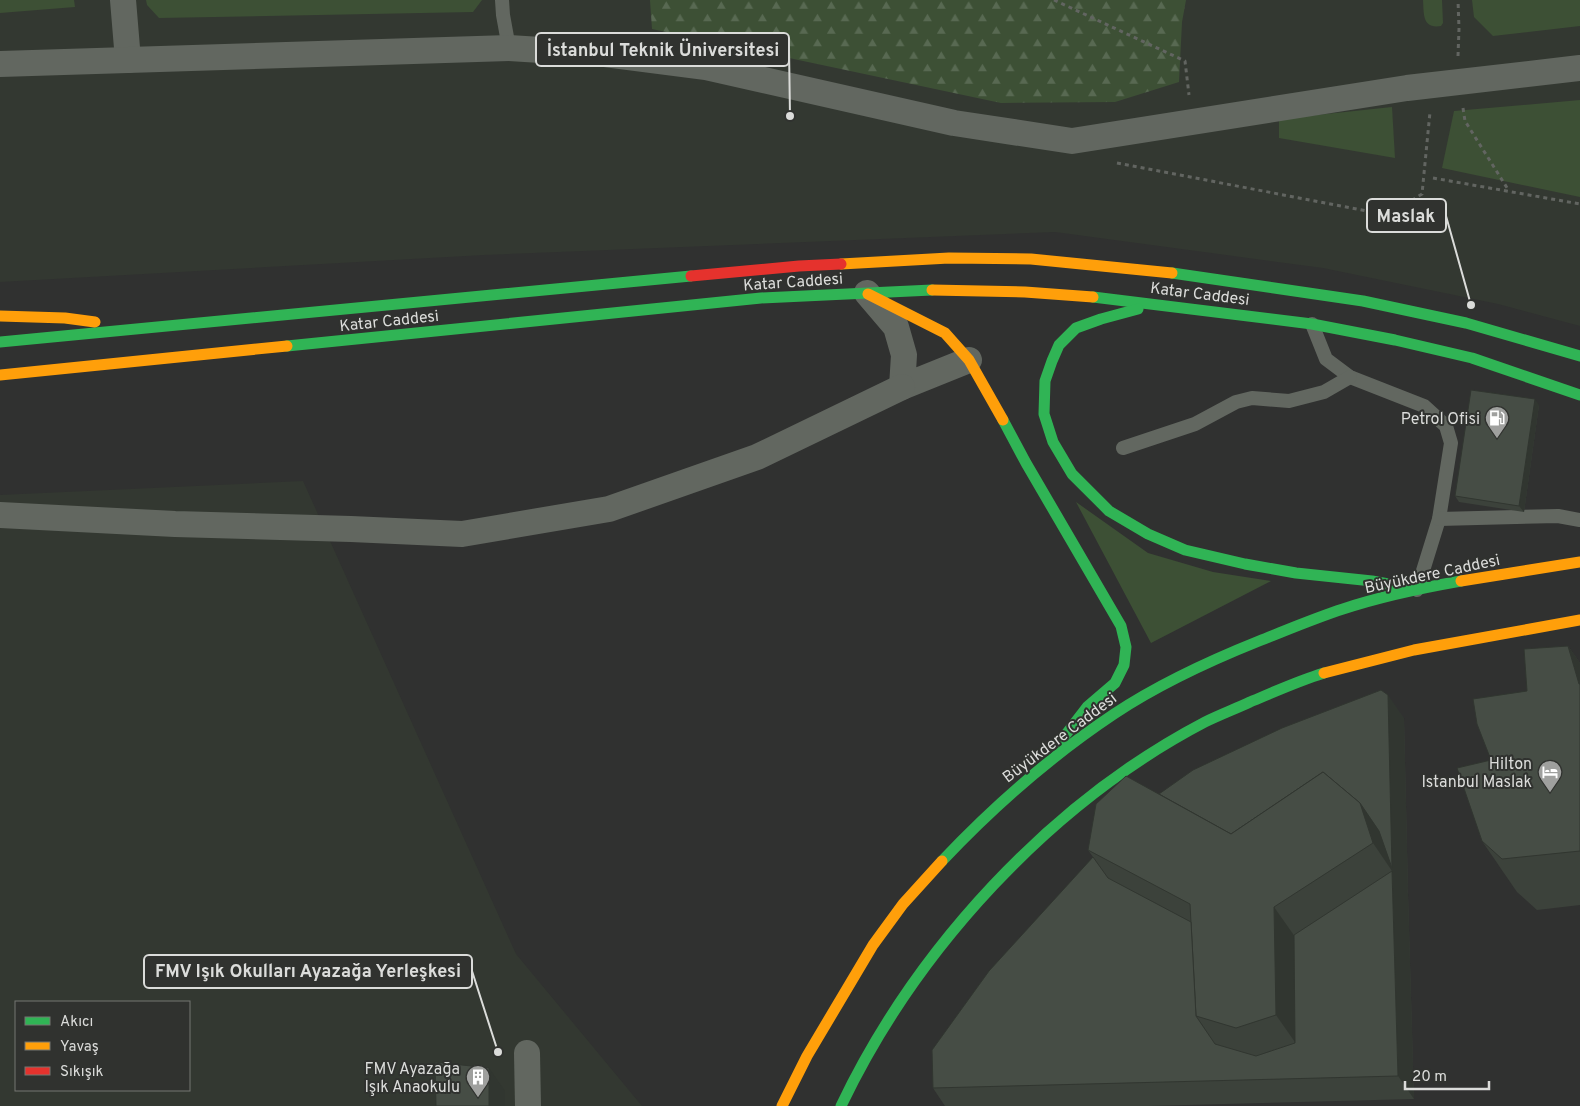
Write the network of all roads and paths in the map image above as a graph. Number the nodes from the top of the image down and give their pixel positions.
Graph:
1 (123, 0) edge
2 (502, 0) edge
3 (1054, 0) edge
4 (1458, 0) edge
5 (509, 48) junction
6 (1457, 59) dead end
7 (128, 60) junction
8 (0, 64) edge
9 (1580, 68) edge
10 (1463, 104) dead end
11 (1192, 123) junction
12 (1434, 178) dead end
13 (1510, 192) junction
14 (1580, 204) edge
15 (867, 293) junction
16 (1159, 305) junction
17 (0, 316) edge
18 (1312, 324) junction
19 (151, 328) junction
20 (0, 342) edge
21 (1580, 356) edge
22 (969, 360) junction
23 (0, 375) edge
24 (1350, 377) junction
25 (902, 387) junction
26 (1580, 395) edge
27 (1123, 448) dead end
28 (0, 515) edge
29 (1439, 519) junction
30 (1580, 520) edge
31 (1580, 562) edge
32 (1416, 590) junction
33 (1580, 620) edge
34 (1048, 763) junction
35 (527, 1053) dead end
36 (528, 1106) edge
37 (782, 1106) edge
38 (841, 1106) edge

1 - 7 street
2 - 5 lane
3 - 11 path
4 - 6 path
5 - 7 street
5 - 11 street
7 - 8 street
9 - 11 street
10 - 13 path
12 - 13 path
13 - 14 path
15 - 16 main road, Katar Caddesi
15 - 22 main road
15 - 23 main road, Katar Caddesi
15 - 25 street
16 - 18 main road, Katar Caddesi
16 - 32 main road
17 - 19 main road
18 - 24 lane
18 - 26 main road, Katar Caddesi
19 - 20 main road
19 - 21 main road, Katar Caddesi
22 - 25 street
22 - 34 main road
24 - 27 lane
24 - 29 lane
25 - 28 street
29 - 30 lane
29 - 32 lane
31 - 32 main road, Büyükdere Caddesi
32 - 34 main road, Büyükdere Caddesi
33 - 38 main road
34 - 37 main road, Büyükdere Caddesi
35 - 36 street

